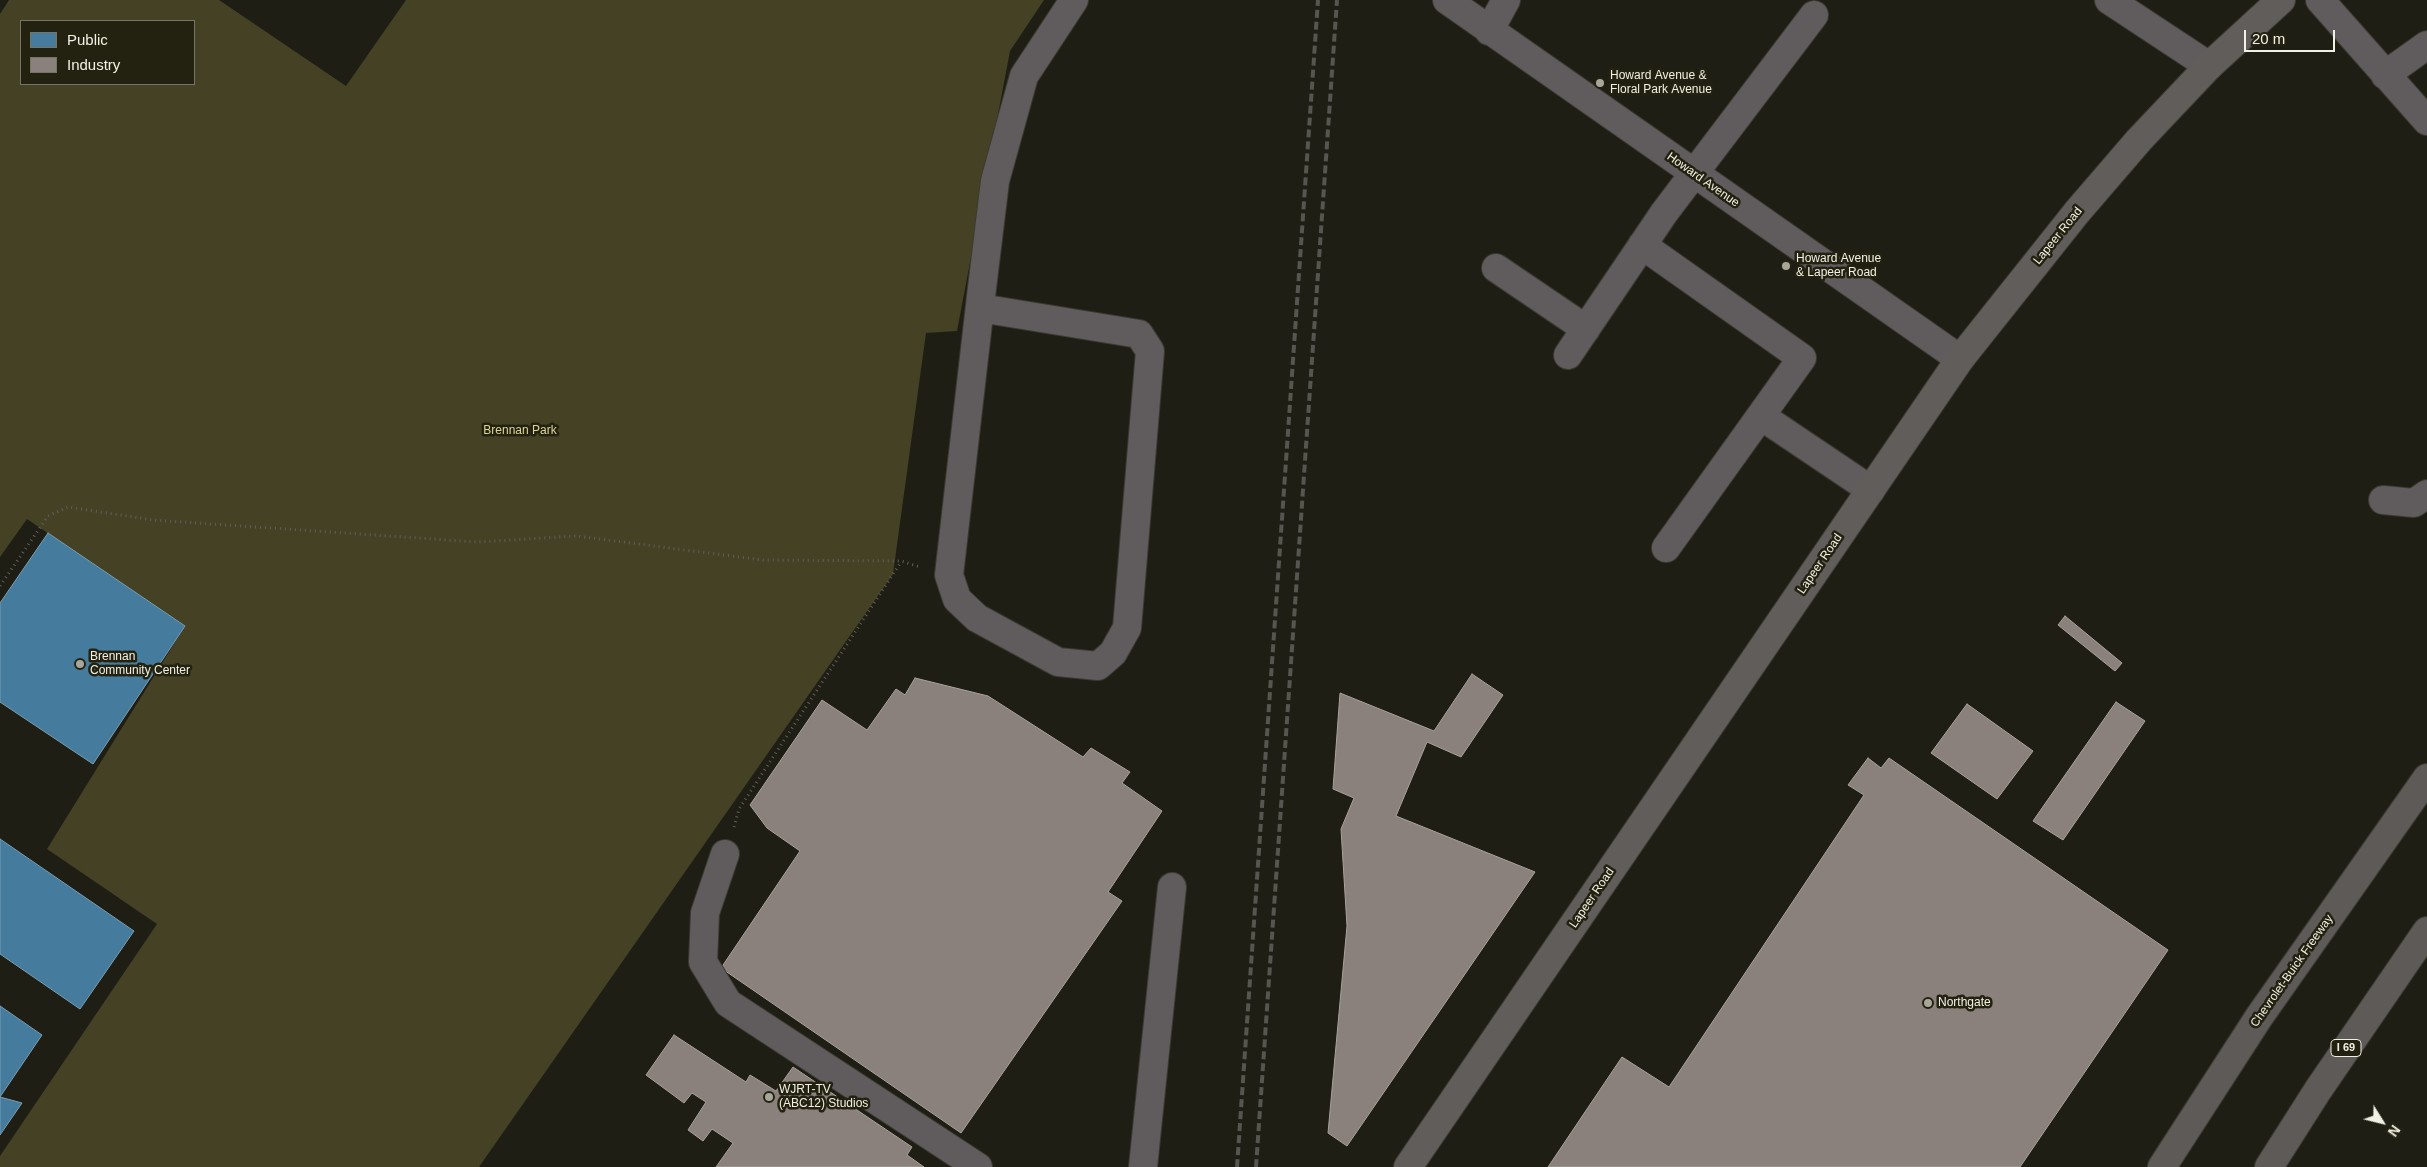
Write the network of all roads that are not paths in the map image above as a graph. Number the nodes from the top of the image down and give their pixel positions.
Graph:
1 (1074, 0) edge
2 (1446, 0) edge
3 (1506, 0) edge
4 (2109, 0) edge
5 (2281, 0) edge
6 (2320, 0) edge
7 (1814, 15) dead end
8 (1489, 31) junction
9 (2427, 46) edge
10 (2210, 66) junction
11 (2385, 75) junction
12 (2427, 121) edge
13 (1693, 174) junction
14 (1642, 246) junction
15 (1496, 268) dead end
16 (980, 308) junction
17 (1586, 329) junction
18 (1568, 355) dead end
19 (1960, 359) junction
20 (1761, 416) junction
21 (1871, 490) junction
22 (2427, 494) edge
23 (2383, 500) dead end
24 (1666, 548) dead end
25 (2427, 759) edge
26 (2427, 778) edge
27 (725, 854) road end
28 (1172, 887) dead end
29 (2427, 931) edge
30 (2308, 946) junction
31 (1410, 1166) edge
32 (978, 1167) edge
33 (1143, 1167) edge
34 (2162, 1167) edge
35 (2269, 1167) edge

1 - 16 street
2 - 8 street, Howard Avenue
3 - 8 street
4 - 10 street
5 - 10 main road, Lapeer Road
6 - 11 street
7 - 13 street
8 - 13 street, Howard Avenue
9 - 11 street
10 - 19 main road, Lapeer Road
11 - 12 street
13 - 14 street
13 - 19 street, Howard Avenue
14 - 17 street
14 - 20 street
15 - 17 street
16 - 16 street
17 - 18 street
19 - 21 main road, Lapeer Road
20 - 21 street
20 - 24 street
21 - 31 main road, Lapeer Road
22 - 23 street
25 - 30 highway
26 - 30 highway, Chevrolet-Buick Freeway
27 - 32 street
28 - 33 street
29 - 35 highway, I 69
30 - 34 highway, Chevrolet-Buick Freeway

